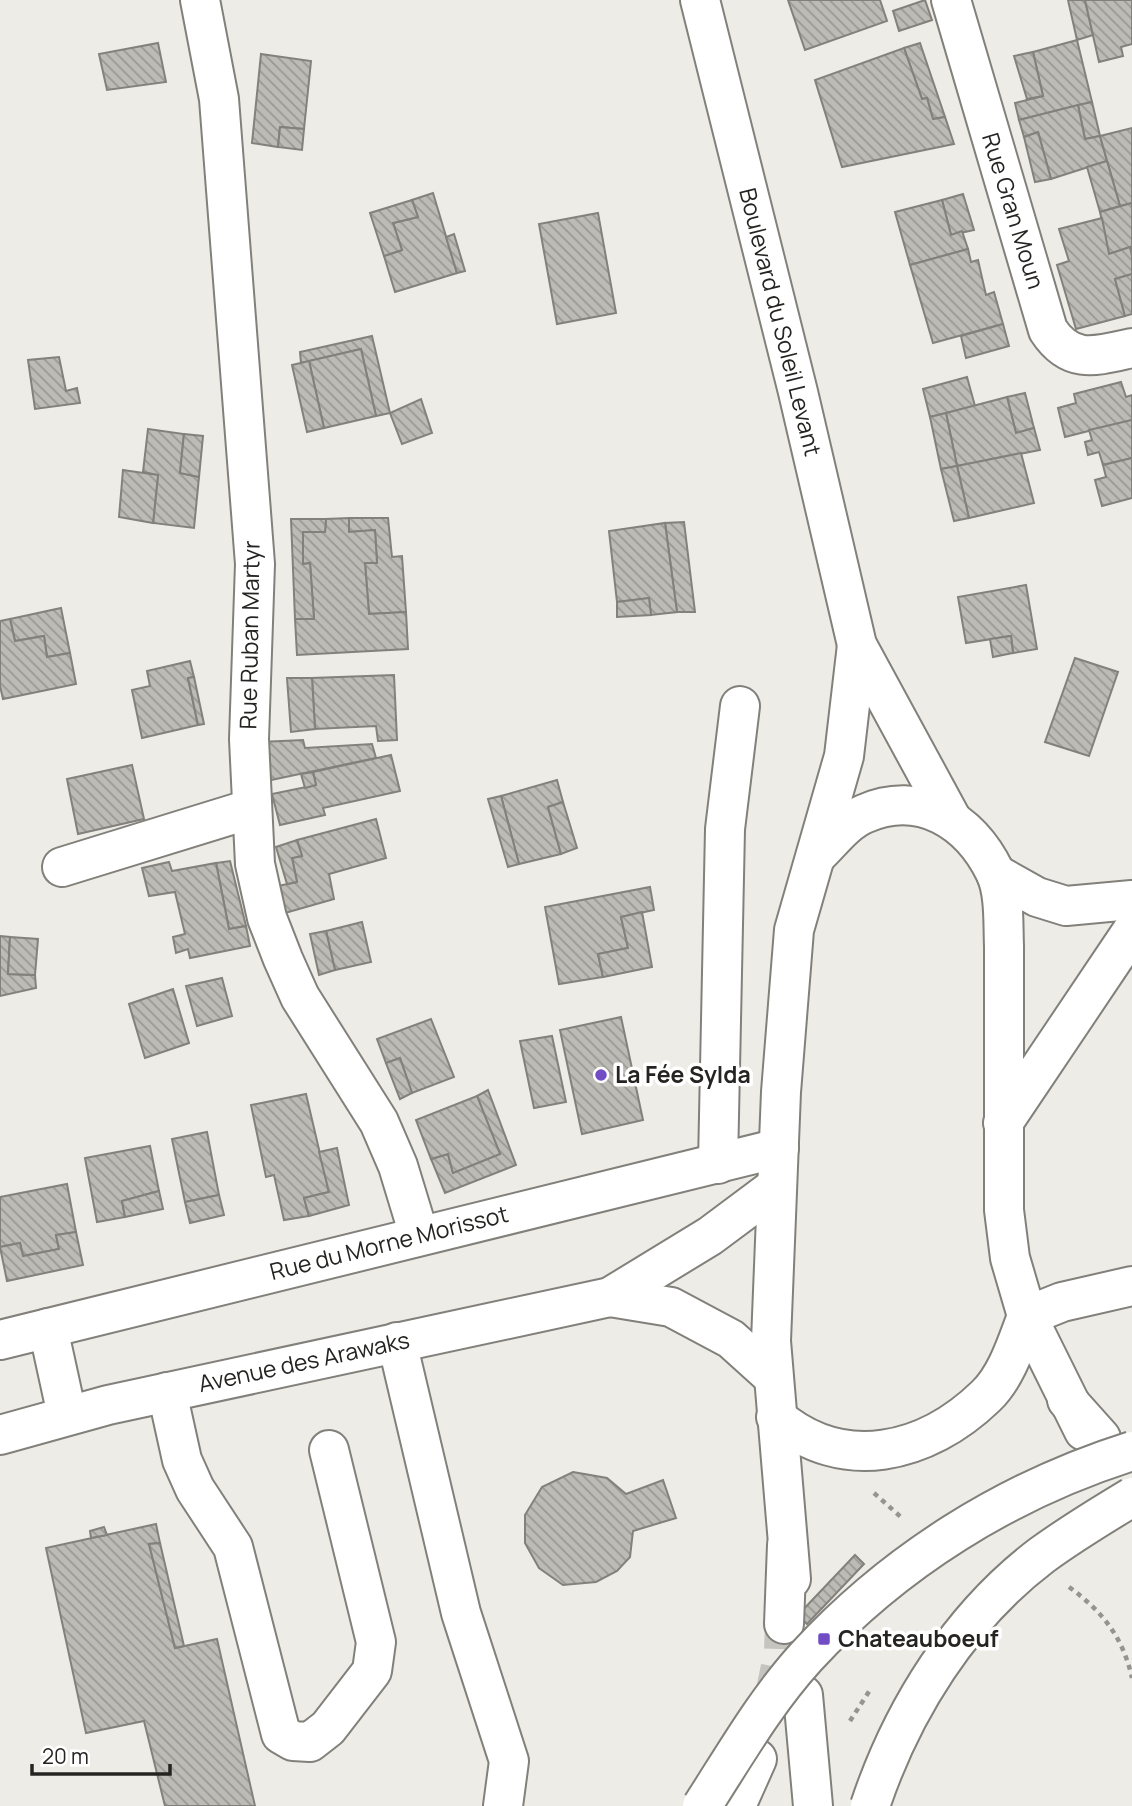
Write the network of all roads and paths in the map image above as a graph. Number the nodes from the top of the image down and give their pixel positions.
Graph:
1 (200, 0) edge
2 (700, 0) edge
3 (951, 0) edge
4 (1132, 348) edge
5 (857, 645) junction
6 (740, 706) dead end
7 (250, 809) junction
8 (951, 818) junction
9 (815, 858) junction
10 (62, 867) dead end
11 (996, 874) junction
12 (1132, 900) edge
13 (1132, 932) edge
14 (1003, 1123) junction
15 (779, 1148) junction
16 (718, 1164) junction
17 (777, 1186) junction
18 (419, 1235) junction
19 (1132, 1286) edge
20 (610, 1297) junction
21 (1027, 1316) junction
22 (48, 1328) junction
23 (0, 1340) edge
24 (397, 1342) junction
25 (772, 1376) junction
26 (167, 1392) junction
27 (67, 1415) junction
28 (776, 1417) junction
29 (0, 1435) edge
30 (1108, 1444) edge
31 (329, 1450) dead end
32 (1132, 1497) edge
33 (1059, 1580) dead end
34 (789, 1617) tunnel mouth
35 (1132, 1678) edge
36 (803, 1695) tunnel mouth
37 (757, 1759) dead end
38 (503, 1806) edge
39 (702, 1806) edge
40 (736, 1806) edge
41 (813, 1806) edge
42 (870, 1806) edge

1 - 7 main road, Rue Ruban Martyr
2 - 5 main road, Boulevard du Soleil Levant
3 - 4 main road, Rue Gran Moun
5 - 8 main road, Boulevard du Soleil Levant
5 - 9 main road, Boulevard du Soleil Levant
6 - 16 main road
7 - 10 main road
7 - 18 main road, Rue Ruban Martyr
8 - 9 main road
8 - 11 main road
9 - 15 main road, Boulevard du Soleil Levant
11 - 12 main road
11 - 14 main road
13 - 14 main road
14 - 21 main road
15 - 16 main road, Rue du Morne Morissot
15 - 17 main road, Boulevard du Soleil Levant
16 - 18 main road, Rue du Morne Morissot
17 - 20 main road, Avenue des Arawaks
17 - 25 main road, Boulevard du Soleil Levant
18 - 22 main road, Rue du Morne Morissot
19 - 21 main road
20 - 24 main road, Avenue des Arawaks
20 - 25 main road, Avenue des Arawaks
21 - 28 main road
21 - 30 main road
22 - 23 main road, Rue du Morne Morissot
22 - 27 main road
24 - 26 main road, Avenue des Arawaks
24 - 38 main road
25 - 28 main road, Boulevard du Soleil Levant
26 - 27 main road, Avenue des Arawaks
26 - 31 main road
27 - 29 main road, Avenue des Arawaks
28 - 34 main road, Boulevard du Soleil Levant
30 - 39 main road, bridge
32 - 42 main road, bridge
33 - 35 path
36 - 41 main road
37 - 40 main road

